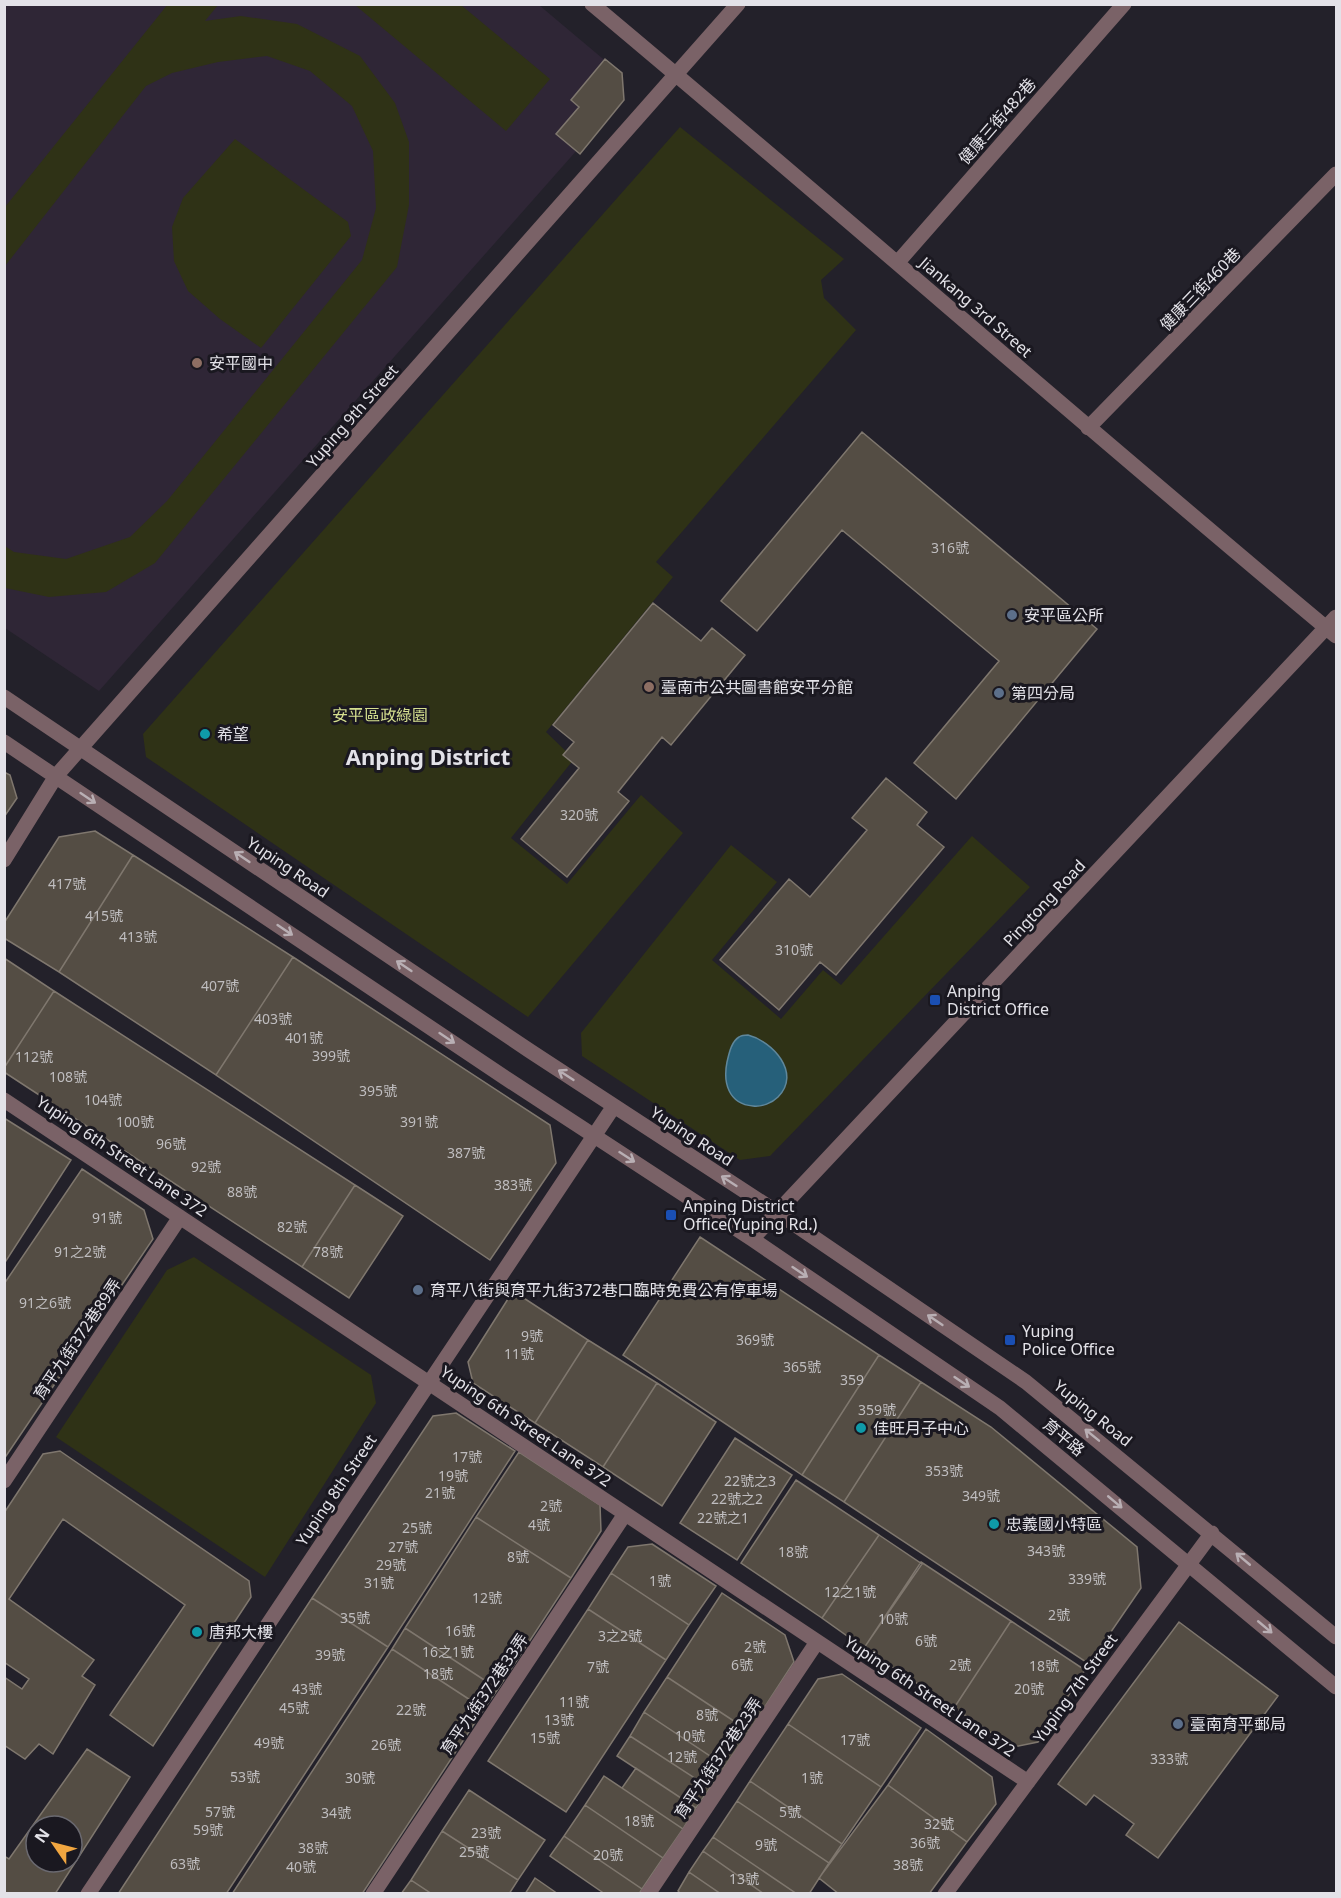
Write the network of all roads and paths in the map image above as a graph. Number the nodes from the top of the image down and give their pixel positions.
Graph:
1 (592, 4) edge
2 (738, 4) edge
3 (1124, 4) edge
4 (676, 75) junction
5 (1336, 174) edge
6 (898, 262) junction
7 (1088, 428) junction
8 (1333, 627) edge
9 (4, 697) edge
10 (4, 742) edge
11 (82, 749) junction
12 (56, 776) junction
13 (4, 860) edge
14 (4, 1100) edge
15 (614, 1106) junction
16 (594, 1136) junction
17 (778, 1213) junction
18 (180, 1217) junction
19 (752, 1239) junction
20 (429, 1383) junction
21 (4, 1481) edge
22 (625, 1514) junction
23 (1212, 1533) junction
24 (1189, 1563) junction
25 (1336, 1637) edge
26 (817, 1642) junction
27 (1336, 1687) edge
28 (1028, 1782) junction
29 (88, 1893) edge
30 (373, 1893) edge
31 (648, 1893) edge
32 (945, 1893) edge

1 - 4 street, Jiankang 3rd Street
2 - 4 street, Yuping 9th Street
3 - 6 street, 健康三街482巷
4 - 6 street, Jiankang 3rd Street
4 - 11 street, Yuping 9th Street
5 - 7 street, 健康三街460巷
6 - 7 street, Jiankang 3rd Street
7 - 8 street, Jiankang 3rd Street
8 - 17 street, Pingtong Road
9 - 11 street, Yuping Road
10 - 12 street
11 - 12 street, Yuping 9th Street
15 -> 11 street, Yuping Road
12 - 13 street, Yuping 9th Street
12 -> 16 street
14 - 18 street, Yuping 6th Street Lane 372
15 - 16 street, Yuping 8th Street
17 -> 15 street, Yuping Road
16 -> 19 street
16 - 20 street, Yuping 8th Street
17 - 19 street, Pingtong Road
23 -> 17 street, Yuping Road
18 - 20 street, Yuping 6th Street Lane 372
18 - 21 street, 育平九街372巷89弄
19 -> 24 street, 育平路
20 - 22 street, Yuping 6th Street Lane 372
20 - 29 street, Yuping 8th Street
22 - 26 street, Yuping 6th Street Lane 372
22 - 30 street, 育平九街372巷33弄
23 - 24 street, Yuping 7th Street
25 -> 23 street, Yuping Road
24 -> 27 street, 育平路
24 - 28 street, Yuping 7th Street
26 - 28 street, Yuping 6th Street Lane 372
26 - 31 street, 育平九街372巷23弄
28 - 32 street, Yuping 7th Street

